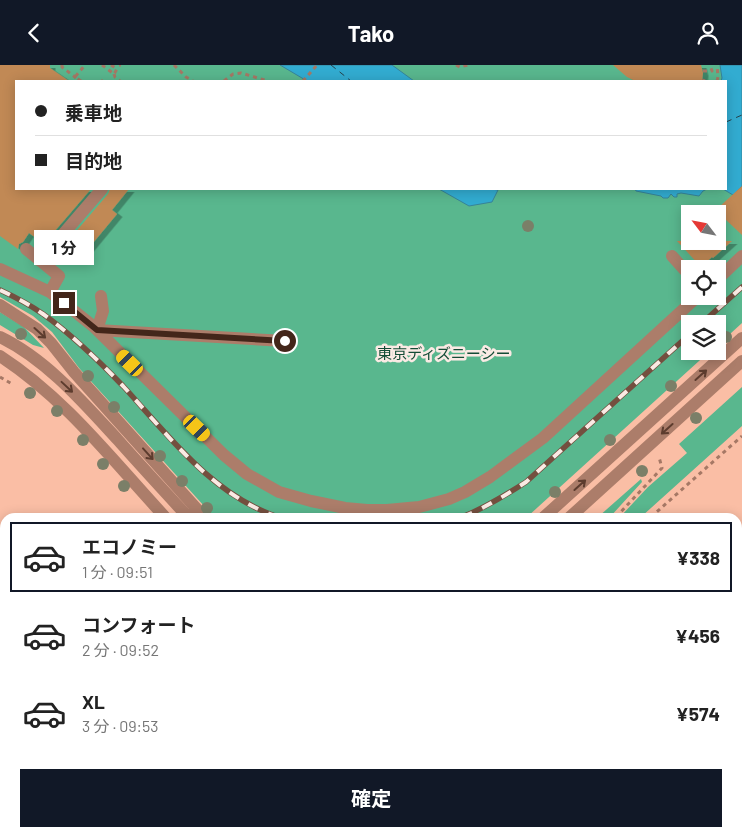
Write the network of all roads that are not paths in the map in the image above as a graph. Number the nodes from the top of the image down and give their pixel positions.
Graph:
1 (101, 190) edge
2 (26, 249) dead end
3 (742, 256) edge
4 (672, 257) dead end
5 (40, 261) junction
6 (681, 266) edge
7 (0, 269) edge
8 (726, 271) edge
9 (50, 292) junction
10 (101, 296) dead end
11 (0, 305) edge
12 (688, 305) edge
13 (97, 330) junction
14 (0, 337) edge
15 (742, 338) edge
16 (285, 341) dead end
17 (0, 356) edge
18 (742, 361) edge
19 (161, 513) edge
20 (184, 513) edge
21 (200, 513) edge
22 (548, 513) edge
23 (574, 513) edge

1 - 5 street
2 - 5 street
3 - 8 street
4 - 6 street
5 - 9 street
7 - 9 street
9 - 13 street
10 - 13 street
11 -> 21 street
12 - 13 street
13 - 16 street
14 -> 20 street
22 -> 15 street
17 - 19 street
18 -> 23 street

